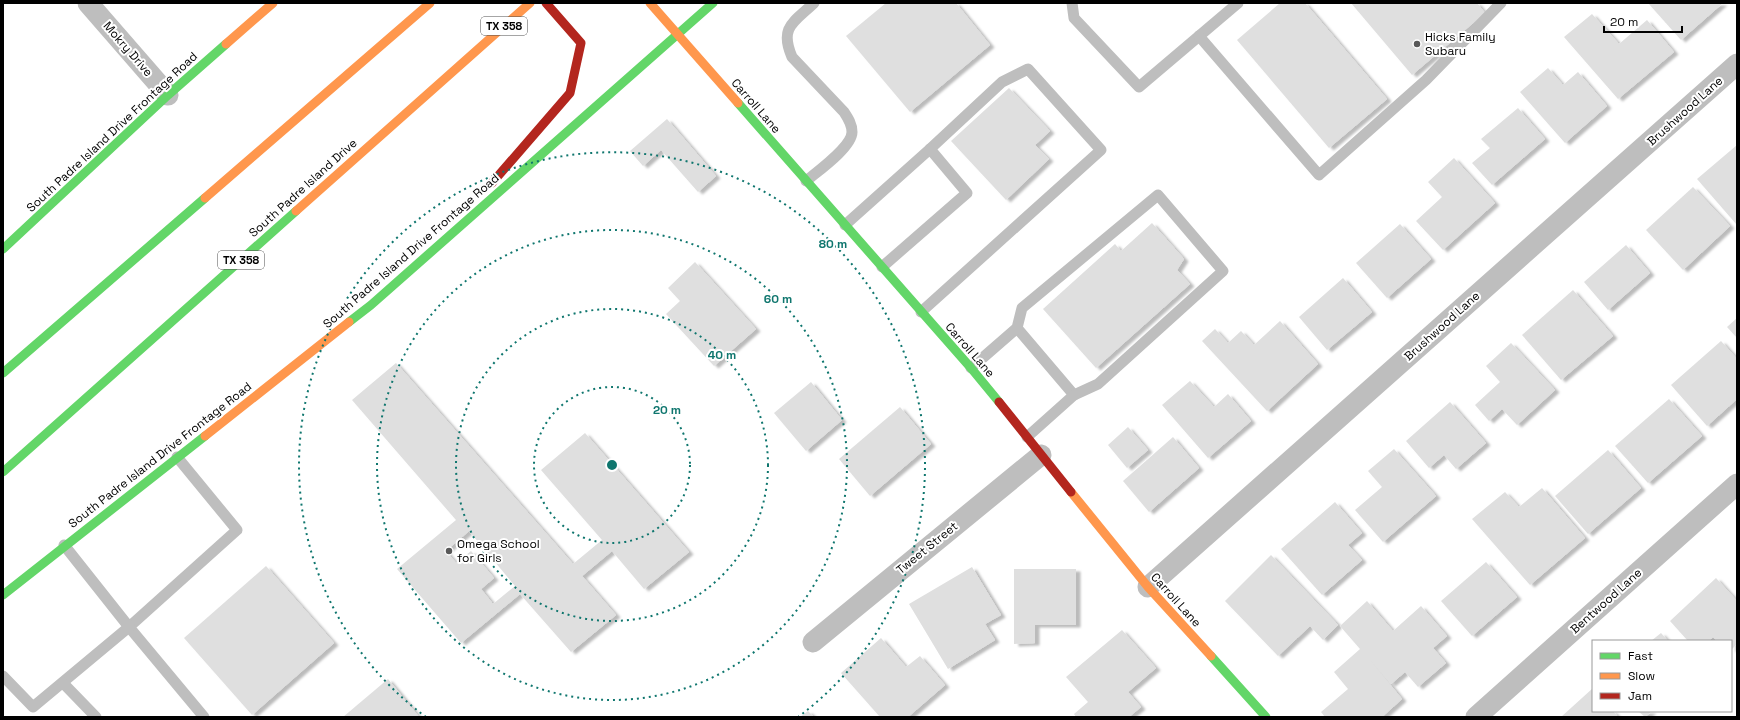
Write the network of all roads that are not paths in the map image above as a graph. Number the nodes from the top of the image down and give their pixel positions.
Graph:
1 (88, 3) edge
2 (273, 3) edge
3 (430, 3) edge
4 (530, 3) edge
5 (546, 3) edge
6 (650, 3) edge
7 (713, 3) edge
8 (814, 3) edge
9 (1072, 3) edge
10 (1238, 3) edge
11 (1501, 3) edge
12 (678, 35) junction
13 (1199, 36) junction
14 (1737, 64) edge
15 (168, 95) junction
16 (930, 149) junction
17 (806, 181) junction
18 (845, 225) junction
19 (439, 244) junction
20 (3, 249) edge
21 (882, 267) junction
22 (921, 312) junction
23 (1017, 328) junction
24 (971, 368) junction
25 (3, 374) edge
26 (1074, 395) junction
27 (1027, 437) junction
28 (1041, 455) junction
29 (177, 457) junction
30 (3, 472) edge
31 (1737, 484) edge
32 (64, 546) junction
33 (1148, 587) junction
34 (3, 595) edge
35 (130, 627) junction
36 (813, 642) dead end
37 (3, 676) edge
38 (63, 683) junction
39 (96, 717) edge
40 (204, 717) edge
41 (1266, 717) edge
42 (1476, 717) edge

1 - 15 street, Mokry Drive
2 - 15 main road, South Padre Island Drive Frontage Road
3 - 25 main road
4 - 30 main road, South Padre Island Drive / TX 358
5 - 19 main road
6 - 12 main road, Carroll Lane
7 - 12 main road, South Padre Island Drive Frontage Road
8 - 17 lane
9 - 13 lane
10 - 13 lane
11 - 13 lane
12 - 17 main road, Carroll Lane
12 - 19 main road, South Padre Island Drive Frontage Road
14 - 33 street, Brushwood Lane
15 - 20 main road, South Padre Island Drive Frontage Road
16 - 18 lane
16 - 21 lane
16 - 22 lane
17 - 18 main road, Carroll Lane
18 - 21 main road, Carroll Lane
19 - 29 main road, South Padre Island Drive Frontage Road
21 - 22 main road, Carroll Lane
22 - 24 main road, Carroll Lane
23 - 24 lane
23 - 26 lane
23 - 26 lane
24 - 27 main road, Carroll Lane
26 - 27 lane
27 - 28 main road, Carroll Lane
28 - 33 main road, Carroll Lane
28 - 36 street, Tweet Street
29 - 32 main road, South Padre Island Drive Frontage Road
29 - 35 lane
31 - 42 street, Bentwood Lane
32 - 34 main road, South Padre Island Drive Frontage Road
32 - 35 lane
33 - 41 main road, Carroll Lane
35 - 38 lane
35 - 40 lane
37 - 38 lane
38 - 39 lane

